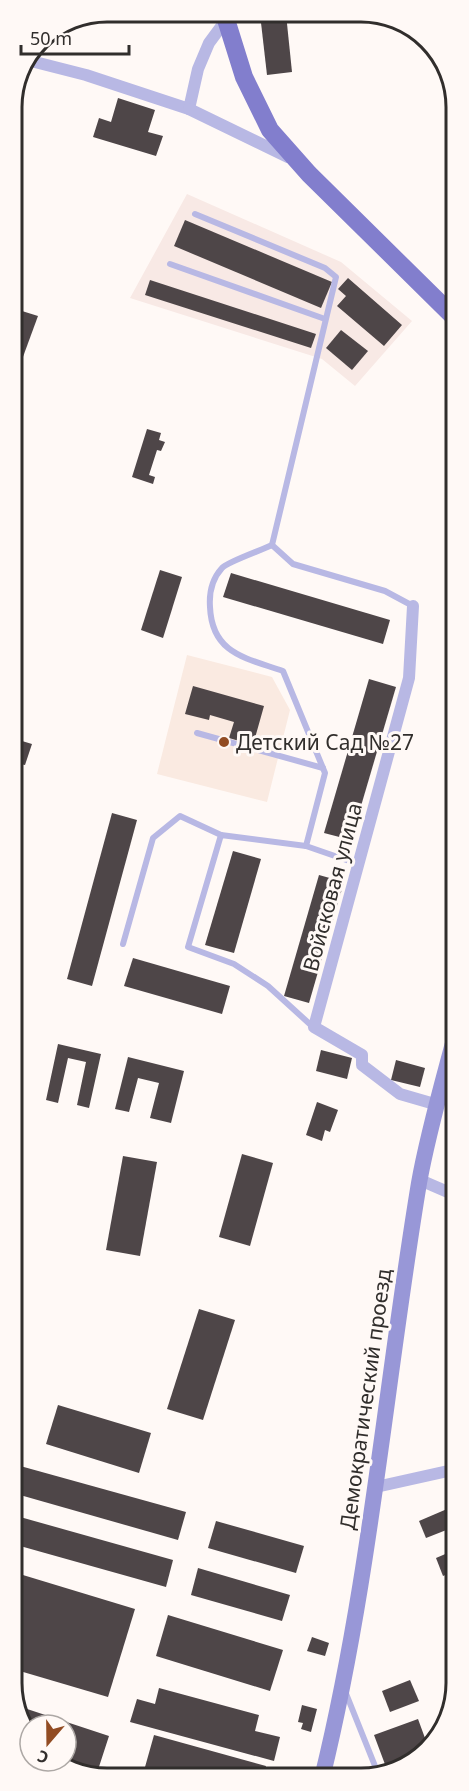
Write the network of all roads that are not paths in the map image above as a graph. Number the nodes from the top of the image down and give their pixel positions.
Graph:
1 (222, 22) edge
2 (227, 22) edge
3 (36, 62) edge
4 (189, 109) junction
5 (297, 162) junction
6 (195, 214) dead end
7 (170, 264) dead end
8 (446, 309) edge
9 (325, 319) junction
10 (272, 545) junction
11 (413, 606) joint
12 (197, 733) dead end
13 (323, 768) junction
14 (221, 835) junction
15 (306, 846) junction
16 (358, 864) junction
17 (123, 944) dead end
18 (314, 1027) junction
19 (446, 1073) edge
20 (438, 1106) junction
21 (420, 1180) junction
22 (446, 1191) edge
23 (446, 1472) edge
24 (376, 1487) junction
25 (343, 1684) junction
26 (324, 1768) edge
27 (376, 1768) edge

1 - 4 street
2 - 5 main road
3 - 4 street
4 - 5 street
5 - 8 main road
6 - 9 lane
7 - 9 lane
9 - 10 lane
10 - 11 lane
10 - 13 lane
11 - 16 street, Войсковая улица
12 - 13 lane
13 - 15 lane
14 - 15 lane
14 - 17 lane
14 - 18 lane
15 - 16 lane
16 - 18 street, Войсковая улица
18 - 20 street
19 - 20 main road, Демократический проезд
20 - 21 main road, Демократический проезд
21 - 22 street
21 - 24 main road, Демократический проезд
23 - 24 street
24 - 25 main road, Демократический проезд
25 - 26 main road, Демократический проезд
25 - 27 lane

